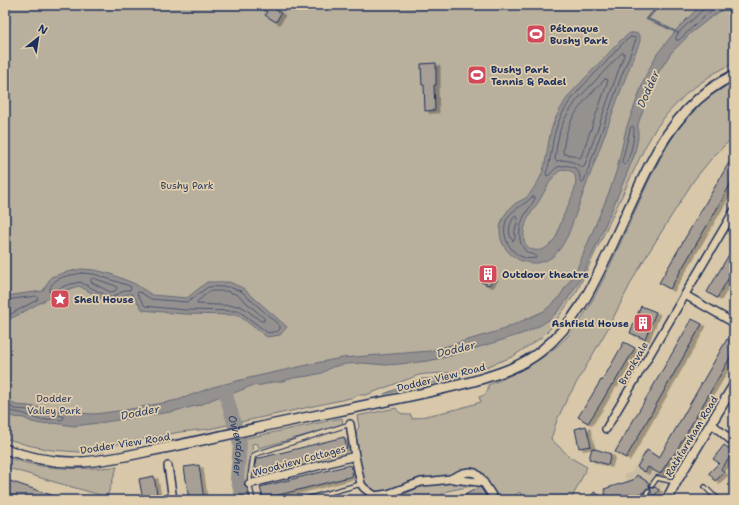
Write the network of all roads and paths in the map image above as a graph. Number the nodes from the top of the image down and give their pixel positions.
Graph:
1 (734, 75) edge
2 (734, 211) edge
3 (685, 295) junction
4 (734, 323) edge
5 (734, 385) edge
6 (711, 423) junction
7 (350, 424) joint
8 (606, 429) dead end
9 (734, 443) edge
10 (5, 449) edge
11 (355, 456) junction
12 (168, 466) dead end
13 (676, 482) junction
14 (249, 484) junction
15 (361, 484) junction
16 (652, 485) dead end
17 (705, 487) dead end
18 (648, 492) dead end
19 (375, 498) edge
20 (173, 500) edge
21 (253, 500) edge
22 (303, 500) edge
23 (495, 500) edge
24 (652, 500) edge
25 (667, 500) edge
26 (720, 500) edge

1 - 10 main road, Dodder View Road
2 - 3 street, Brookvale
3 - 4 street
3 - 8 street, Brookvale
5 - 6 main road, Rathfarnham Road
6 - 9 street
6 - 13 main road, Rathfarnham Road
7 - 11 street
7 - 14 lane
11 - 14 street, Woodview Cottages
11 - 15 street
12 - 20 street
13 - 16 lane
13 - 25 main road, Rathfarnham Road
14 - 21 lane
15 - 19 street
15 - 22 lane
17 - 26 lane
18 - 24 lane
19 - 23 street

